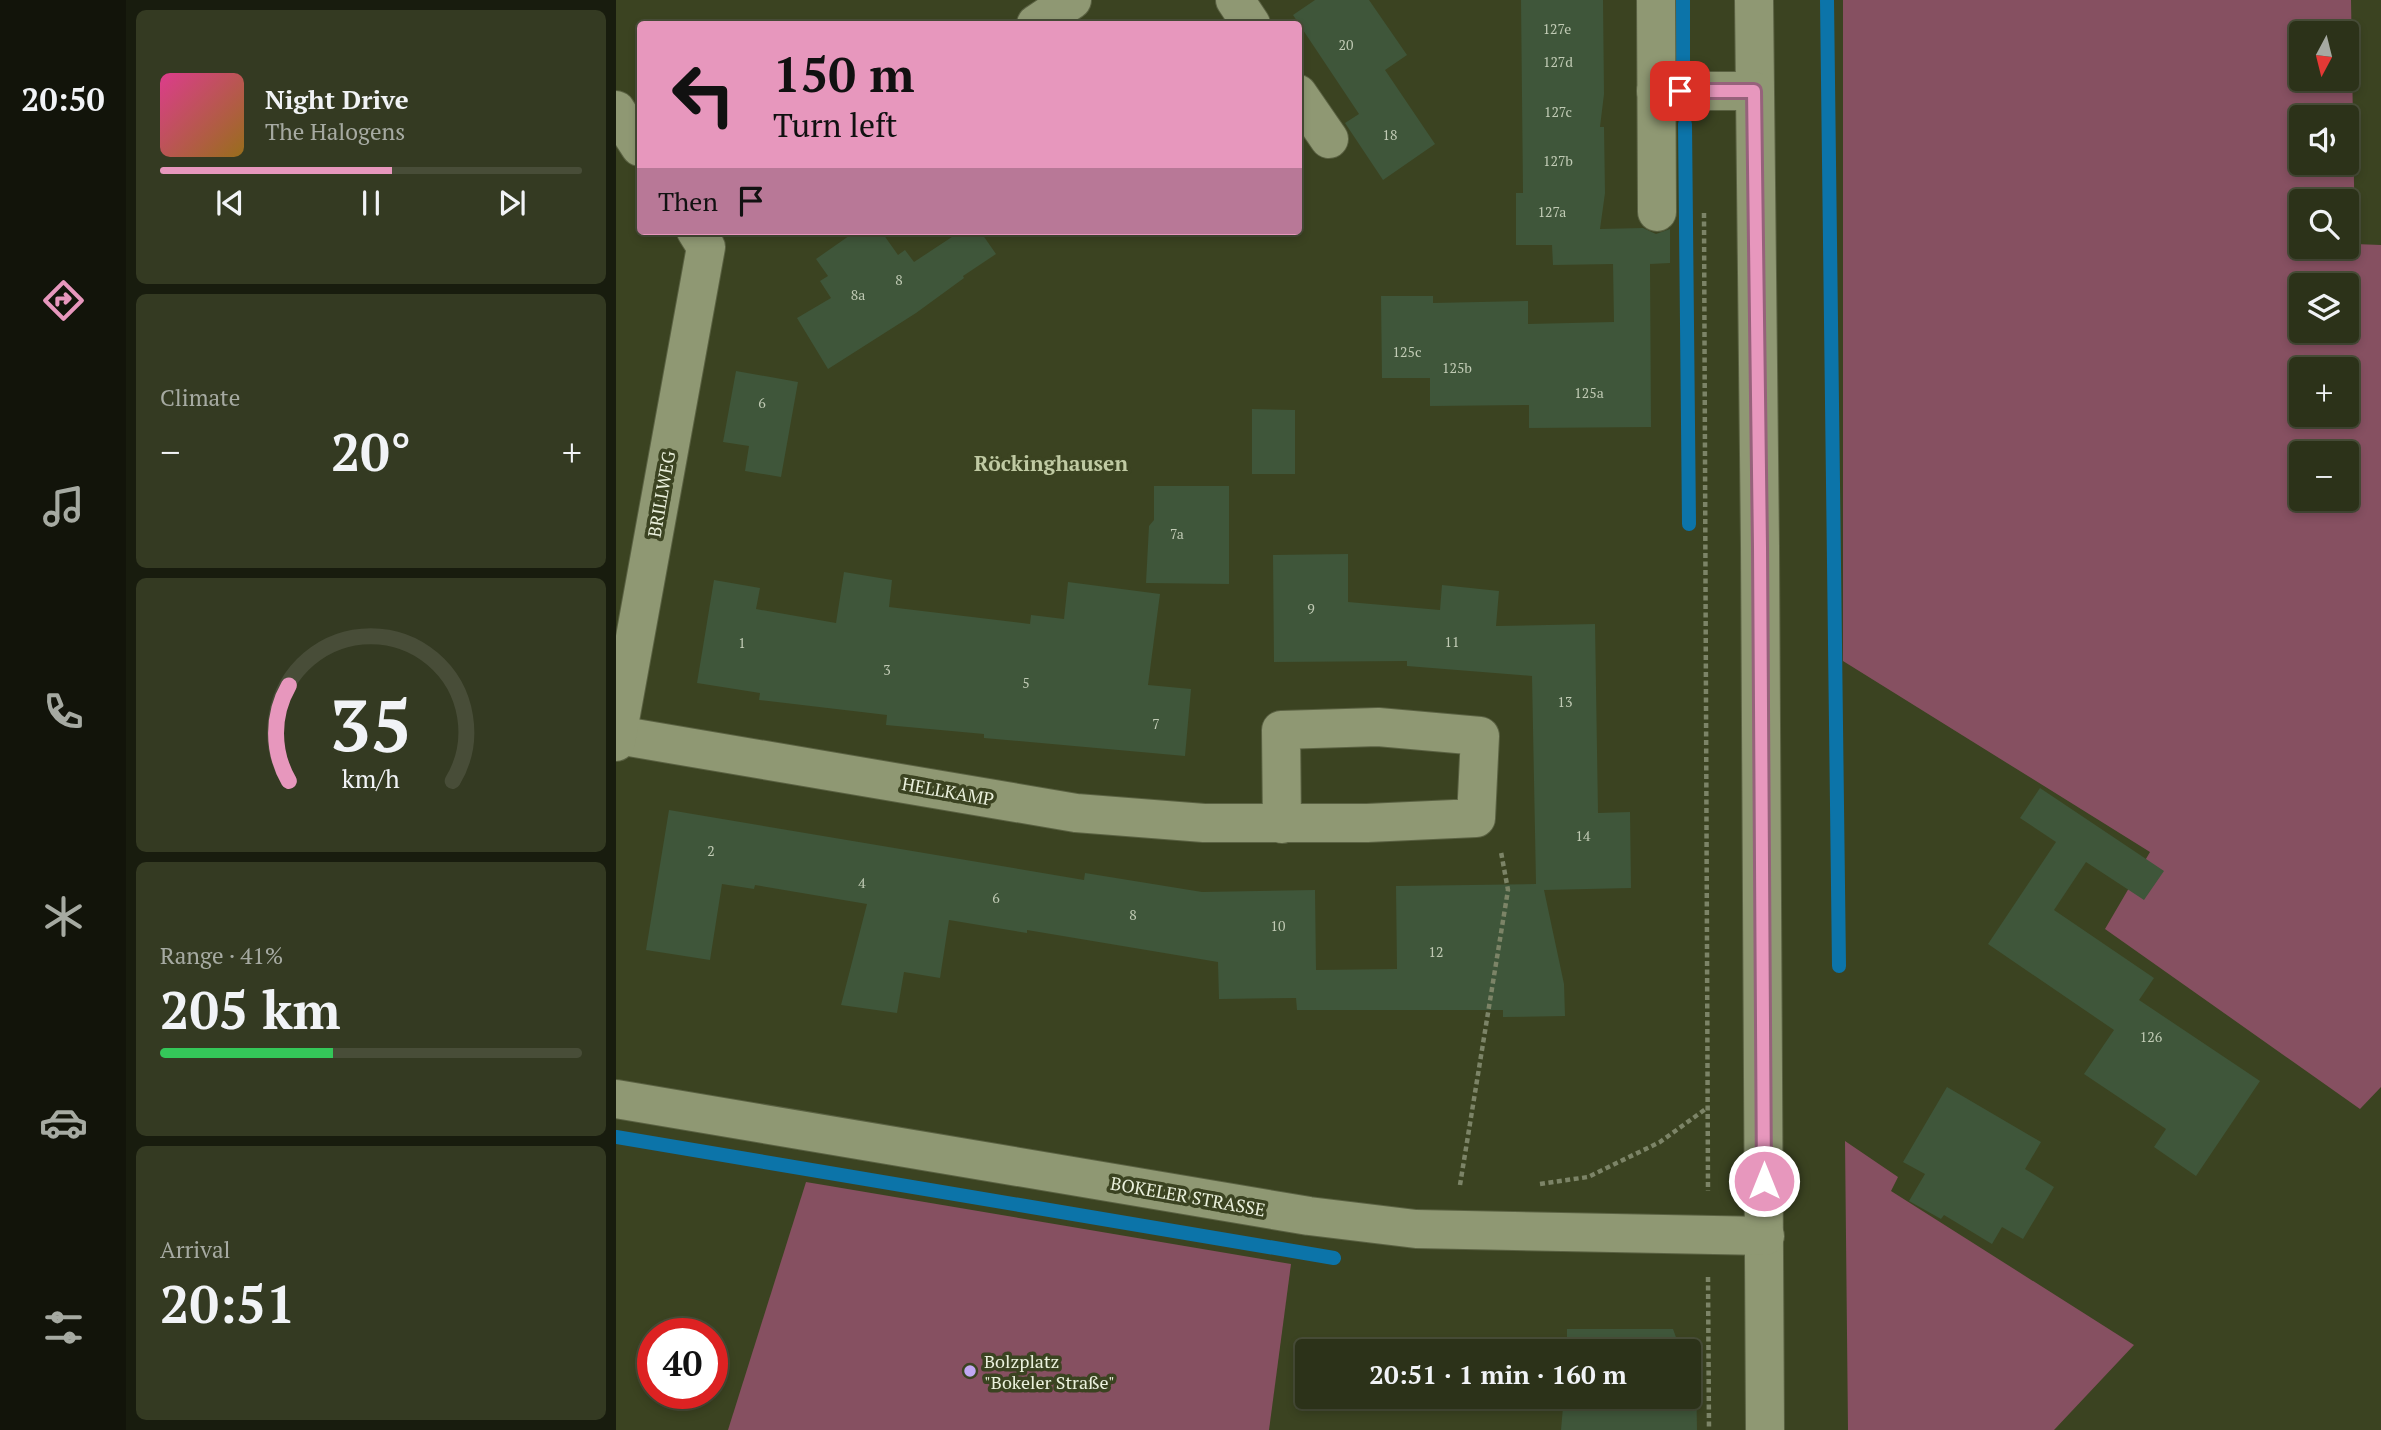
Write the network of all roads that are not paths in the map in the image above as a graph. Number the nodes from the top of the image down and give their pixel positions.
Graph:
1 (1072, 0) edge
2 (1235, 0) edge
3 (1656, 0) edge
4 (1754, 0) edge
5 (1040, 21) edge
6 (1249, 21) edge
7 (1656, 91) junction
8 (1754, 91) junction
9 (1302, 100) edge
10 (616, 110) edge
11 (1329, 139) dead end
12 (637, 142) edge
13 (1657, 212) dead end
14 (711, 236) edge
15 (617, 739) edge
16 (1282, 824) junction
17 (616, 1100) edge
18 (1765, 1236) junction
19 (1765, 1430) edge

1 - 5 street
2 - 6 street
3 - 7 street
4 - 8 street
7 - 8 street
7 - 13 street
8 - 18 street
9 - 11 street
10 - 12 street
14 - 15 street, BRILLWEG
15 - 16 street, HELLKAMP
16 - 16 street, HELLKAMP
17 - 18 street, BOKELER STRASSE
18 - 19 street

